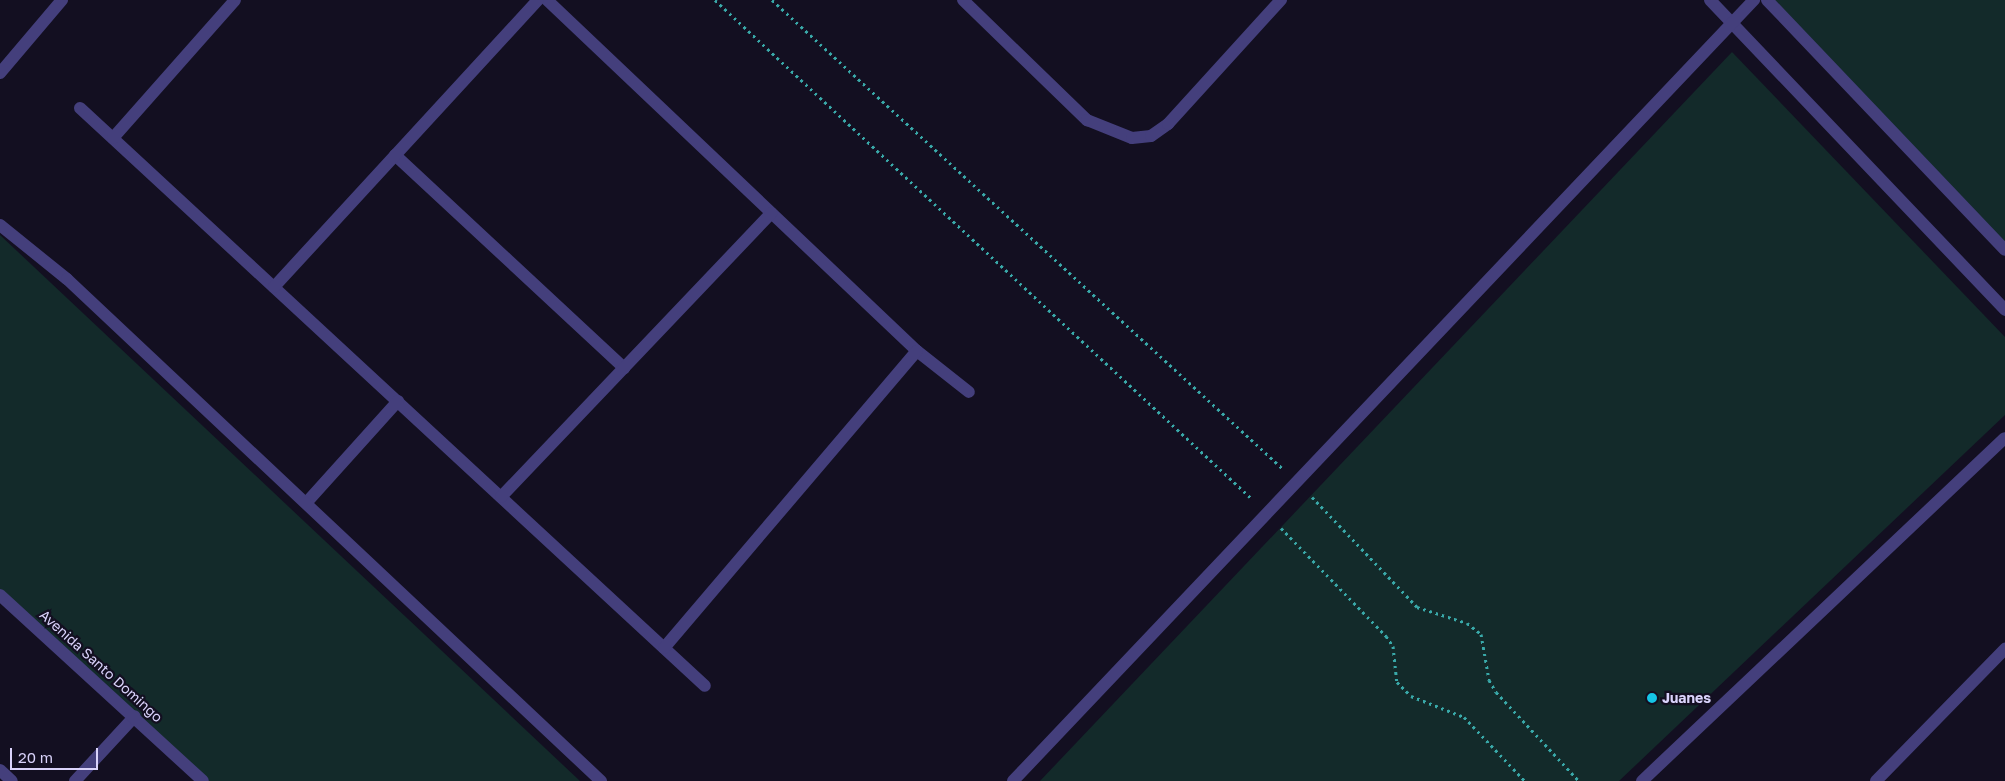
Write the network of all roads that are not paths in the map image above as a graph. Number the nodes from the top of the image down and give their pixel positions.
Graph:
1 (62, 0) edge
2 (235, 0) edge
3 (538, 0) edge
4 (547, 0) edge
5 (964, 0) edge
6 (1280, 0) edge
7 (1710, 0) edge
8 (1754, 0) edge
9 (1767, 0) edge
10 (1735, 24) junction
11 (0, 73) edge
12 (80, 108) dead end
13 (113, 138) junction
14 (394, 156) junction
15 (771, 213) junction
16 (0, 225) edge
17 (2005, 250) edge
18 (274, 287) junction
19 (2005, 310) edge
20 (917, 351) junction
21 (624, 368) junction
22 (969, 392) dead end
23 (398, 401) junction
24 (2005, 438) edge
25 (501, 497) junction
26 (307, 502) junction
27 (0, 595) edge
28 (664, 648) junction
29 (2005, 649) edge
30 (705, 686) dead end
31 (135, 716) junction
32 (0, 770) edge
33 (12, 781) edge
34 (75, 781) edge
35 (203, 781) edge
36 (601, 781) edge
37 (1013, 781) edge
38 (1642, 781) edge
39 (1876, 781) edge

1 - 11 street
2 - 13 street
3 - 14 street
4 - 15 street
5 - 6 street
7 - 10 street
8 - 10 street
9 - 17 street
10 - 19 street
10 - 37 street
12 - 13 street
13 - 18 street
14 - 18 street
14 - 21 street
15 - 20 street
15 - 21 street
16 - 26 street
18 - 23 street
20 - 22 street
20 - 28 street
21 - 25 street
23 - 25 street
23 - 26 street
24 - 38 street
25 - 28 street
26 - 36 street
27 - 31 street, Avenida Santo Domingo
28 - 30 street
29 - 39 street
31 - 34 street
31 - 35 street, Avenida Santo Domingo
32 - 33 street

